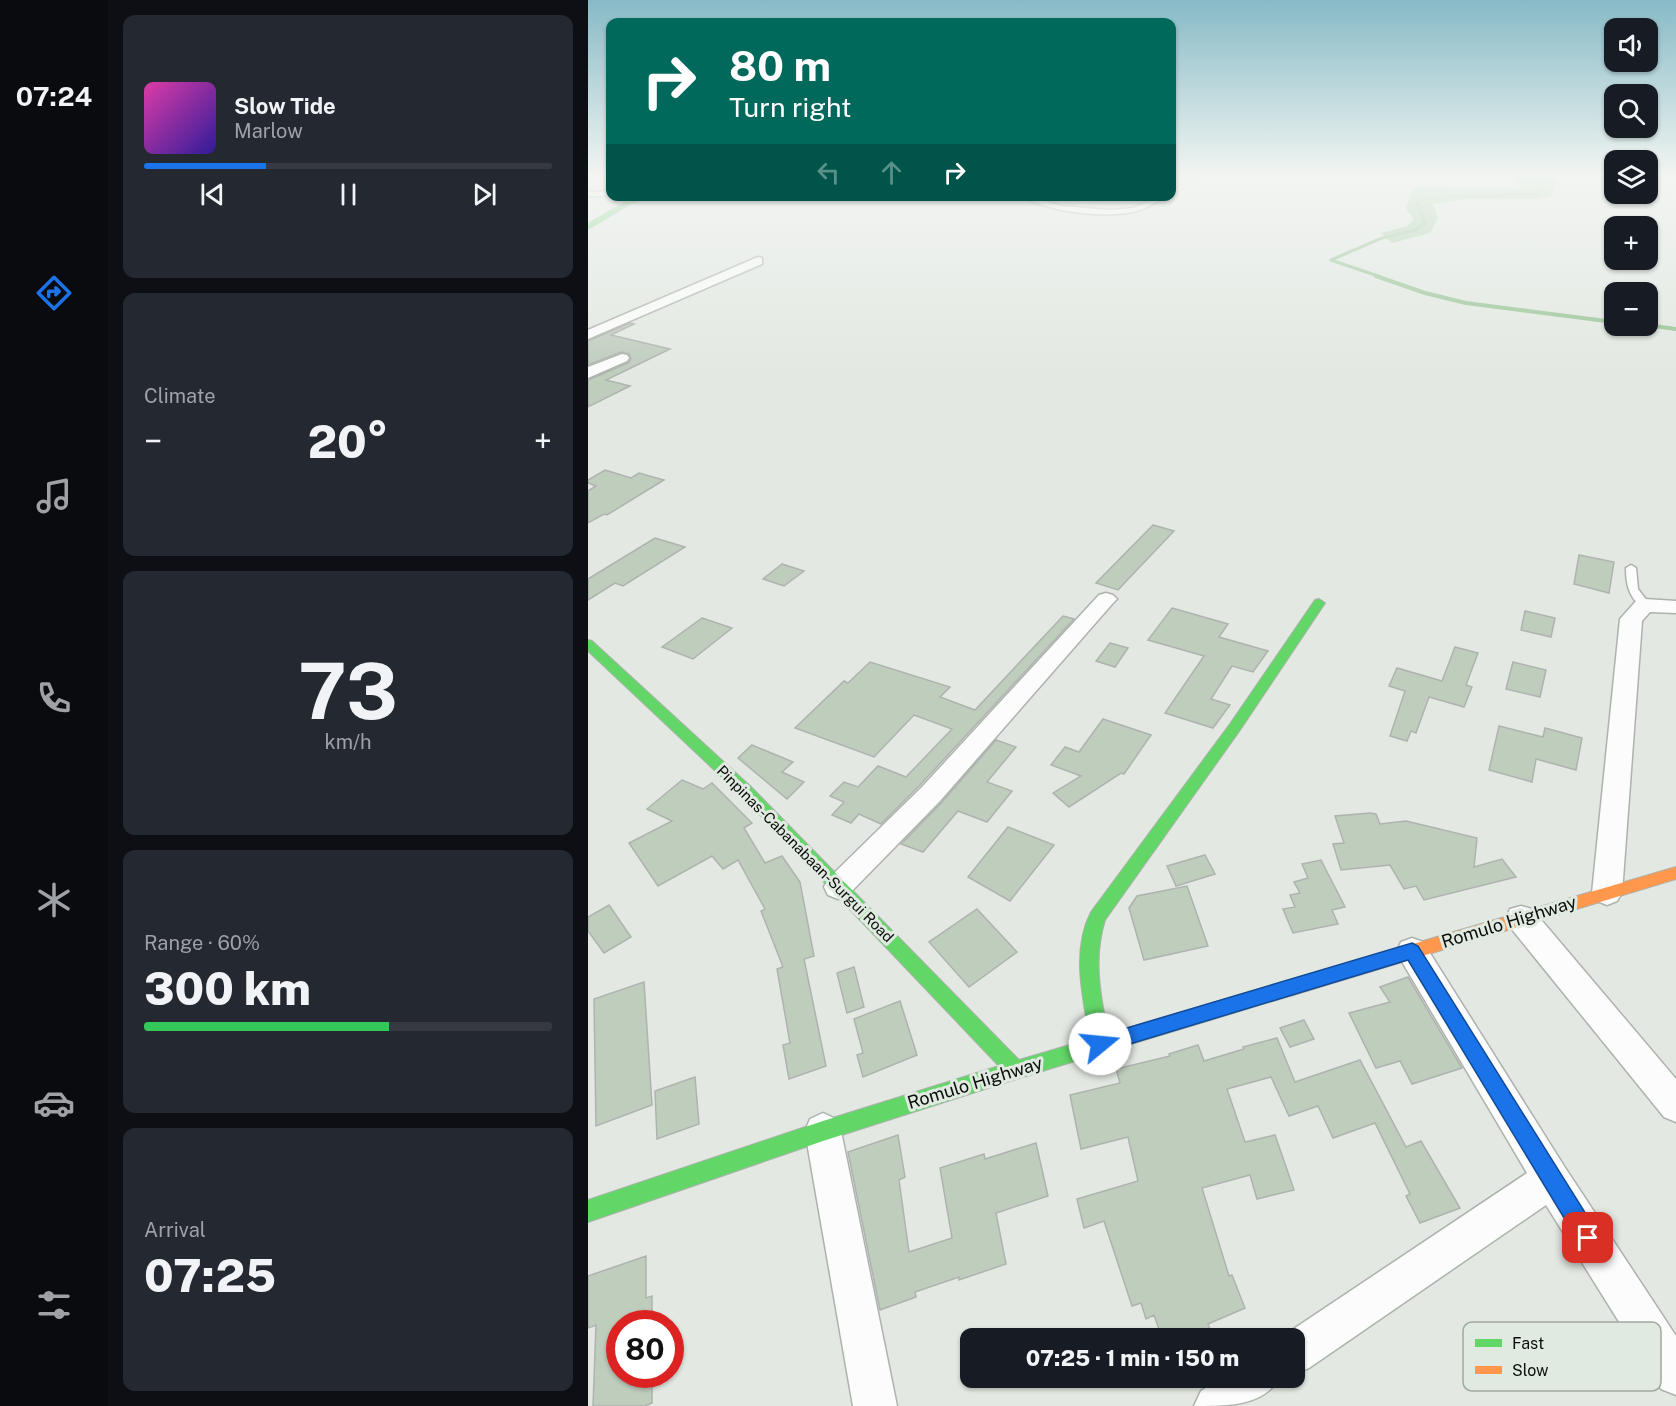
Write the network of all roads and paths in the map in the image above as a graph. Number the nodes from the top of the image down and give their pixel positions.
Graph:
1 (758, 261) dead end
2 (588, 335) edge
3 (622, 358) dead end
4 (588, 373) edge
5 (1631, 568) dead end
6 (1106, 599) dead end
7 (1319, 603) dead end
8 (1645, 605) junction
9 (1676, 607) edge
10 (588, 644) edge
11 (1670, 875) edge
12 (838, 887) junction
13 (1676, 887) edge
14 (1607, 893) junction
15 (1521, 918) junction
16 (1412, 951) junction
17 (1100, 1044) junction
18 (1016, 1070) junction
19 (1676, 1105) edge
20 (822, 1131) junction
21 (1551, 1179) junction
22 (588, 1211) edge
23 (1643, 1322) edge
24 (1305, 1346) edge
25 (1661, 1351) edge
26 (1676, 1374) edge
27 (1243, 1388) edge
28 (876, 1406) edge
29 (1216, 1406) edge

1 - 2 street
3 - 4 street
5 - 8 lane
6 - 12 street
7 - 17 main road
8 - 9 street
8 - 14 street
10 - 12 main road, Pinpinas-Cabanabaan-Surgui Road
11 - 13 lane
11 - 14 main road, Romulo Highway
12 - 18 main road, Pinpinas-Cabanabaan-Surgui Road
14 - 15 main road, Romulo Highway
15 - 16 main road, Romulo Highway
15 - 19 street
16 - 17 main road, Romulo Highway
16 - 21 street
17 - 18 main road, Romulo Highway
18 - 20 main road, Romulo Highway
20 - 22 main road, Romulo Highway
20 - 28 street
21 - 23 street
21 - 24 street
25 - 26 street
27 - 29 street

